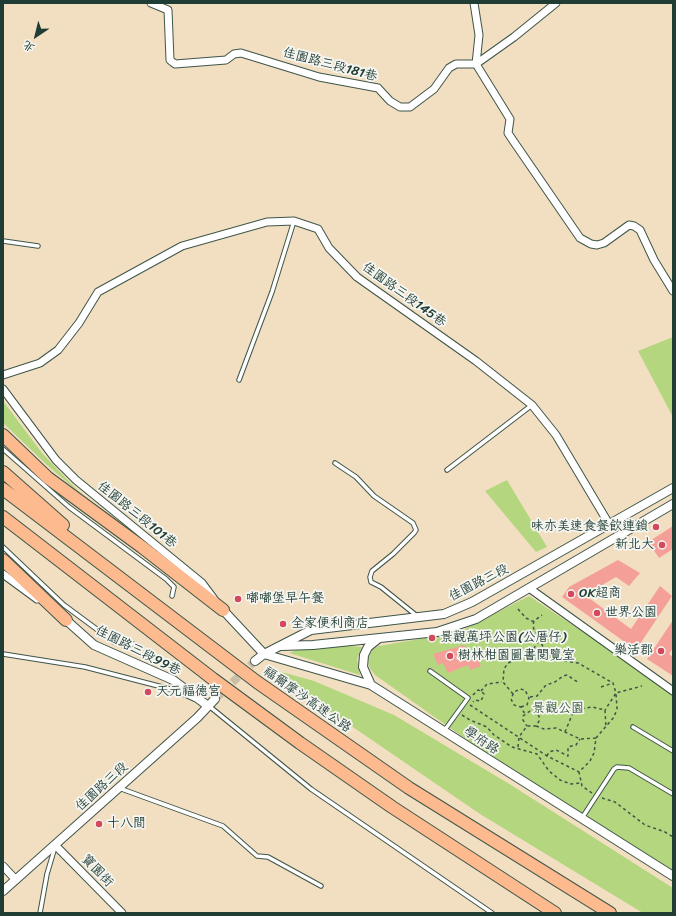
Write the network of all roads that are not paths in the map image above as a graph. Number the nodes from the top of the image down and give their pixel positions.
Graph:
1 (151, 3) edge
2 (474, 3) edge
3 (556, 3) edge
4 (476, 64) junction
5 (294, 221) junction
6 (3, 241) edge
7 (38, 246) dead end
8 (673, 291) edge
9 (3, 374) edge
10 (239, 380) dead end
11 (3, 388) edge
12 (532, 405) junction
13 (3, 435) edge
14 (3, 449) edge
15 (335, 463) dead end
16 (447, 470) dead end
17 (3, 472) edge
18 (673, 488) edge
19 (3, 489) edge
20 (673, 504) edge
21 (3, 517) edge
22 (609, 524) junction
23 (3, 547) edge
24 (3, 560) edge
25 (3, 574) edge
26 (529, 588) junction
27 (139, 591) junction
28 (172, 596) dead end
29 (223, 610) junction
30 (418, 616) junction
31 (66, 620) junction
32 (378, 638) junction
33 (134, 644) dead end
34 (278, 646) junction
35 (3, 654) edge
36 (264, 654) junction
37 (255, 661) tunnel mouth
38 (430, 671) dead end
39 (371, 685) junction
40 (673, 691) edge
41 (215, 699) tunnel mouth
42 (208, 706) junction
43 (633, 727) dead end
44 (444, 732) junction
45 (673, 751) edge
46 (118, 787) junction
47 (673, 794) edge
48 (581, 819) junction
49 (56, 846) junction
50 (3, 866) edge
51 (673, 876) edge
52 (16, 880) junction
53 (322, 886) dead end
54 (3, 891) edge
55 (40, 913) edge
56 (122, 913) edge
57 (492, 913) edge
58 (555, 913) edge
59 (610, 913) edge

1 - 4 street, 佳園路三段181巷
2 - 4 street
3 - 4 street
4 - 8 street
5 - 9 street, 佳園路三段145巷
5 - 10 lane
5 - 12 street, 佳園路三段145巷
6 - 7 lane
11 - 29 street, 佳園路三段101巷
12 - 16 lane
12 - 22 street, 佳園路三段145巷
13 - 29 highway
14 - 28 lane
15 - 30 lane
17 - 27 highway
18 - 22 street, 佳園路三段
19 - 27 highway, 福爾摩沙高速公路
20 - 26 street, 佳園路三段
21 - 58 highway
22 - 30 street, 佳園路三段
23 - 33 lane
24 - 31 highway
25 - 31 street, 佳園路三段99巷
26 - 32 street, 佳園路三段
26 - 40 street
27 - 59 highway, 福爾摩沙高速公路
29 - 36 street, 佳園路三段101巷
30 - 34 street, 佳園路三段
31 - 42 street, 佳園路三段99巷
32 - 34 street, 佳園路三段
32 - 39 street
34 - 36 street, 佳園路三段
35 - 42 lane, 佳園路三段99巷
36 - 37 street, 佳園路三段
36 - 39 street, 學府路
38 - 44 lane
39 - 44 street, 學府路
41 - 42 street, 佳園路三段
42 - 46 street, 佳園路三段
42 - 57 lane
43 - 45 lane
44 - 48 street, 學府路
46 - 49 street, 佳園路三段
46 - 53 lane
47 - 48 lane
48 - 51 street, 學府路
49 - 52 street, 佳園路三段
49 - 55 lane
49 - 56 street, 寶園街
50 - 52 street
52 - 54 street, 佳園路三段

